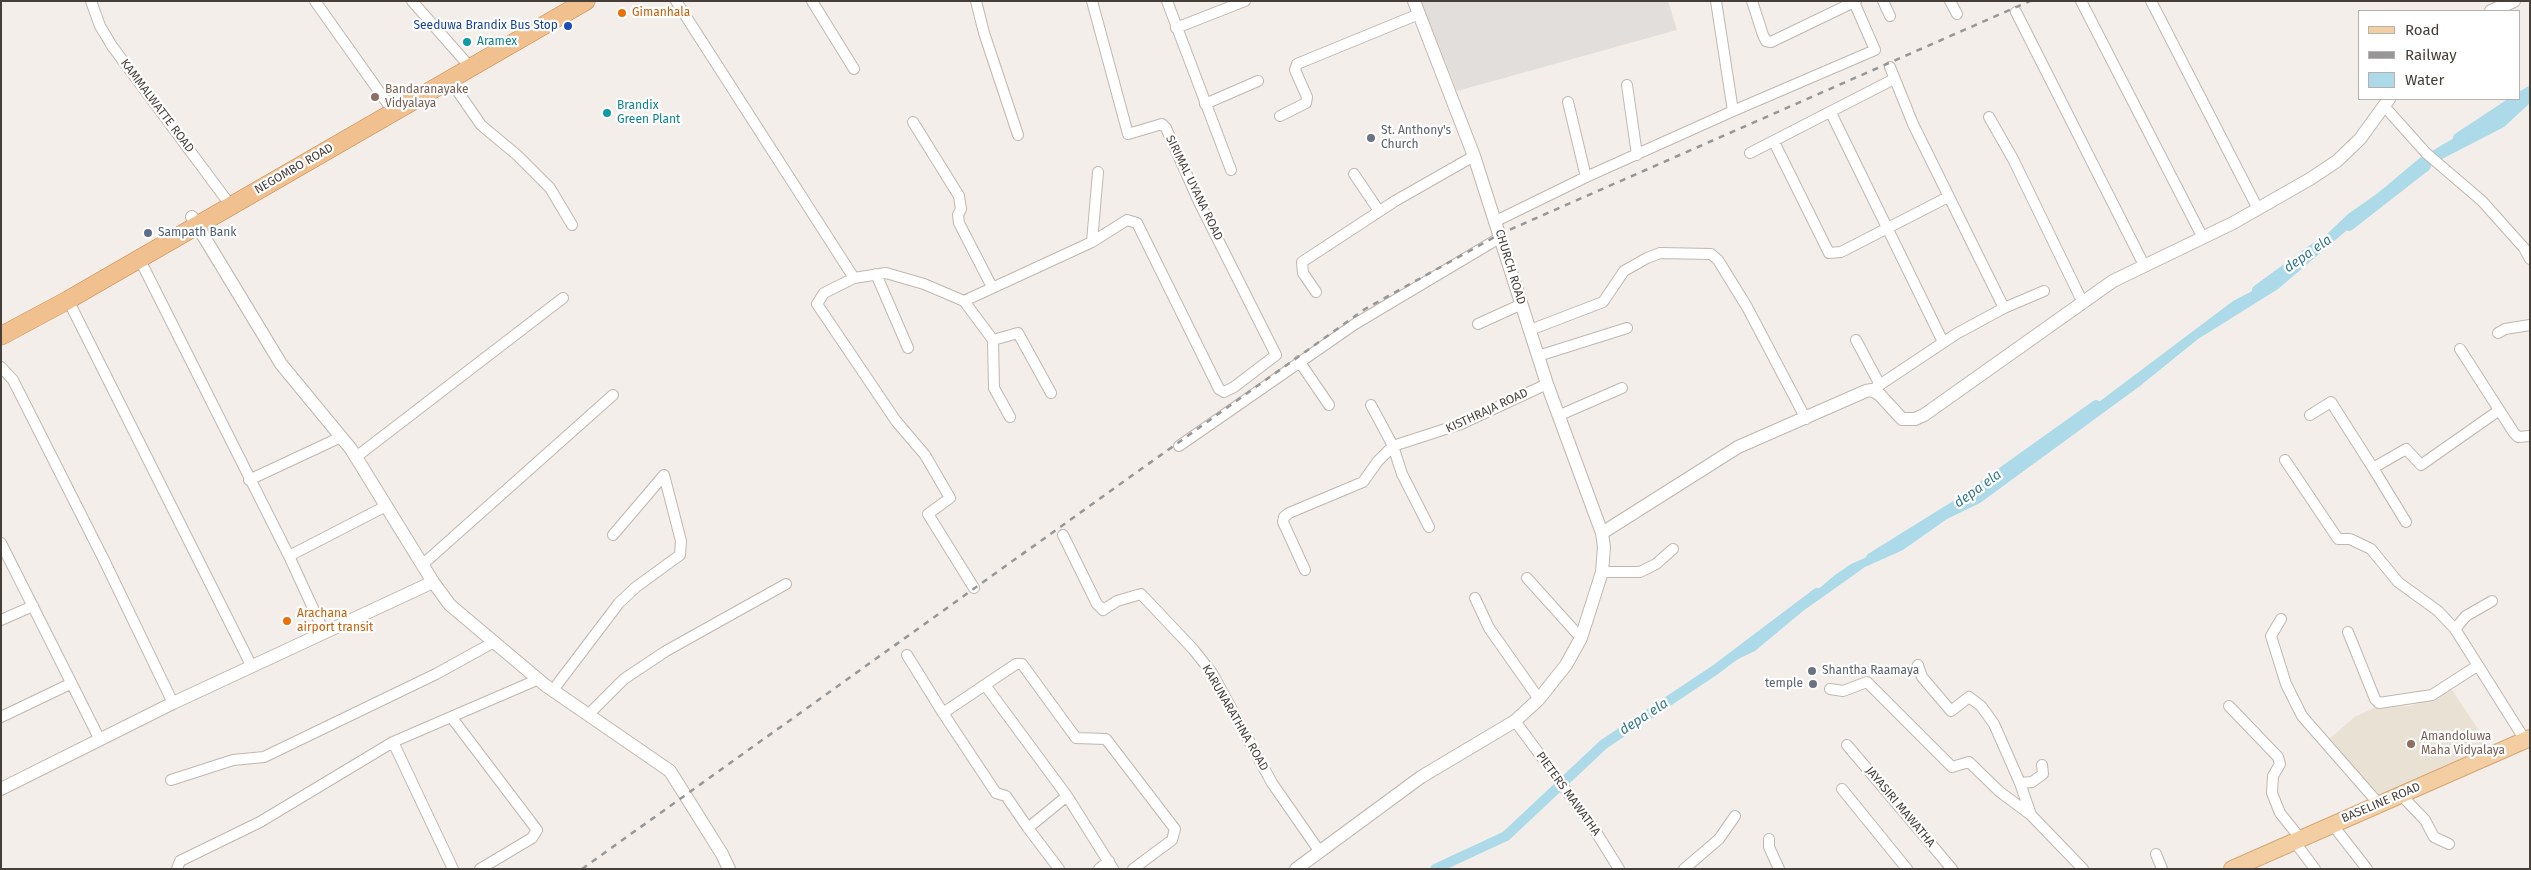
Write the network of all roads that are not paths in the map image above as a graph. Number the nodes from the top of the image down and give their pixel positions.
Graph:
1 (91, 1) edge
2 (316, 1) edge
3 (412, 1) edge
4 (565, 1) edge
5 (586, 1) edge
6 (676, 1) edge
7 (812, 1) edge
8 (976, 1) edge
9 (1092, 1) edge
10 (1167, 1) edge
11 (1245, 1) edge
12 (1414, 1) edge
13 (1716, 1) edge
14 (1752, 1) edge
15 (1883, 1) edge
16 (1950, 1) edge
17 (2081, 1) edge
18 (2151, 1) edge
19 (2514, 1) edge
20 (1855, 2) edge
21 (2492, 10) edge
22 (2016, 12) dead end
23 (1419, 14) junction
24 (1957, 14) dead end
25 (1890, 16) dead end
26 (1176, 28) junction
27 (468, 64) junction
28 (1890, 67) dead end
29 (854, 69) dead end
30 (1894, 78) junction
31 (450, 80) junction
32 (1258, 81) dead end
33 (1627, 85) dead end
34 (1568, 102) dead end
35 (2387, 102) edge
36 (388, 104) junction
37 (1205, 104) junction
38 (1733, 111) junction
39 (1831, 113) junction
40 (1280, 116) dead end
41 (1988, 116) dead end
42 (914, 122) dead end
43 (1018, 135) dead end
44 (1774, 142) junction
45 (1750, 153) dead end
46 (1637, 155) junction
47 (1474, 156) junction
48 (1231, 170) dead end
49 (1098, 172) dead end
50 (1354, 174) dead end
51 (1586, 177) junction
52 (1948, 197) junction
53 (228, 201) junction
54 (2258, 209) junction
55 (1379, 211) junction
56 (194, 221) junction
57 (1496, 221) junction
58 (572, 225) dead end
59 (1887, 228) junction
60 (1500, 237) junction
61 (2203, 238) junction
62 (1092, 242) junction
63 (139, 258) junction
64 (2530, 259) edge
65 (2144, 265) junction
66 (876, 274) junction
67 (854, 278) junction
68 (992, 287) junction
69 (2044, 291) dead end
70 (1316, 292) dead end
71 (562, 298) dead end
72 (68, 300) junction
73 (964, 301) junction
74 (2082, 301) junction
75 (1522, 304) junction
76 (2004, 308) junction
77 (1478, 324) dead end
78 (2530, 325) edge
79 (1, 326) edge
80 (1626, 328) dead end
81 (1530, 330) junction
82 (2498, 333) dead end
83 (1, 336) edge
84 (993, 340) junction
85 (1856, 340) dead end
86 (1943, 342) junction
87 (908, 348) dead end
88 (2460, 350) dead end
89 (1538, 356) junction
90 (1300, 361) junction
91 (1, 367) edge
92 (1547, 384) junction
93 (1622, 388) dead end
94 (1876, 388) junction
95 (1051, 393) dead end
96 (613, 395) dead end
97 (1329, 405) dead end
98 (1371, 405) dead end
99 (2498, 411) junction
100 (1560, 415) junction
101 (2310, 415) dead end
102 (1010, 417) dead end
103 (1806, 419) junction
104 (2530, 436) edge
105 (341, 437) junction
106 (1179, 446) dead end
107 (1393, 446) junction
108 (356, 457) junction
109 (2285, 460) dead end
110 (2373, 468) junction
111 (249, 480) junction
112 (386, 506) junction
113 (2406, 522) dead end
114 (1429, 527) dead end
115 (1602, 533) junction
116 (613, 535) dead end
117 (1063, 535) dead end
118 (1, 543) edge
119 (1673, 549) dead end
120 (289, 556) junction
121 (422, 565) junction
122 (1305, 570) dead end
123 (1602, 572) junction
124 (1527, 578) dead end
125 (433, 582) junction
126 (786, 584) dead end
127 (974, 588) dead end
128 (1475, 598) dead end
129 (2492, 601) dead end
130 (33, 606) junction
131 (2281, 619) dead end
132 (1, 620) edge
133 (2455, 629) junction
134 (324, 632) junction
135 (2348, 632) dead end
136 (1581, 638) junction
137 (494, 642) junction
138 (907, 655) dead end
139 (1918, 665) dead end
140 (2477, 666) junction
141 (252, 667) junction
142 (539, 680) junction
143 (70, 684) junction
144 (985, 685) junction
145 (1830, 689) dead end
146 (553, 690) junction
147 (1539, 699) junction
148 (173, 703) junction
149 (2229, 706) dead end
150 (943, 713) junction
151 (588, 715) junction
152 (1, 717) edge
153 (452, 718) junction
154 (1515, 721) junction
155 (2527, 739) edge
156 (100, 740) junction
157 (393, 742) junction
158 (1847, 745) dead end
159 (2042, 765) dead end
160 (171, 780) dead end
161 (2020, 783) junction
162 (1, 789) edge
163 (1842, 789) dead end
164 (2401, 794) junction
165 (1067, 796) junction
166 (2379, 804) junction
167 (2031, 815) junction
168 (1735, 816) dead end
169 (2332, 824) junction
170 (1028, 828) junction
171 (1769, 839) dead end
172 (2297, 840) junction
173 (2449, 844) dead end
174 (1320, 852) junction
175 (2156, 854) dead end
176 (1111, 865) edge
177 (2236, 868) edge
178 (177, 869) edge
179 (453, 869) edge
180 (480, 869) edge
181 (729, 869) edge
182 (1059, 869) edge
183 (1099, 869) edge
184 (1133, 869) edge
185 (1296, 869) edge
186 (1619, 869) edge
187 (1684, 869) edge
188 (1779, 869) edge
189 (1907, 869) edge
190 (1952, 869) edge
191 (2083, 869) edge
192 (2162, 869) edge
193 (2315, 869) edge
194 (2367, 869) edge

1 - 53 street, KAMMALWATTE ROAD
2 - 36 street
3 - 27 street
4 - 27 highway, NEGOMBO ROAD
5 - 27 highway, NEGOMBO ROAD
6 - 67 street
7 - 29 street
8 - 43 street
9 - 62 street, SIRIMAL UYANA ROAD
10 - 26 street
11 - 26 street
12 - 23 street, CHURCH ROAD
13 - 38 street
14 - 20 street
15 - 25 street
16 - 24 street
17 - 61 street
18 - 54 street
19 - 21 street
20 - 38 street
22 - 65 street
23 - 40 street
23 - 47 street, CHURCH ROAD
26 - 37 street
27 - 31 highway, NEGOMBO ROAD
27 - 36 highway, NEGOMBO ROAD
28 - 30 street
30 - 39 street
30 - 52 street
31 - 53 highway, NEGOMBO ROAD
31 - 58 street
32 - 37 street
33 - 46 street
34 - 51 street
35 - 54 street
35 - 64 street
36 - 53 highway, NEGOMBO ROAD
37 - 48 street
38 - 46 street
39 - 44 street
39 - 59 street
41 - 74 street
42 - 68 street
44 - 45 street
44 - 59 street
46 - 51 street
47 - 55 street
47 - 57 street, CHURCH ROAD
49 - 62 street
50 - 55 street
51 - 57 street
52 - 59 street
52 - 76 street
53 - 56 highway, NEGOMBO ROAD
54 - 61 street
55 - 70 street
56 - 63 highway, NEGOMBO ROAD
56 - 79 highway, NEGOMBO ROAD
56 - 105 street
57 - 60 street, CHURCH ROAD
59 - 86 street
60 - 75 street, CHURCH ROAD
60 - 90 street
61 - 65 street
62 - 68 street
63 - 72 highway, NEGOMBO ROAD
63 - 111 street
65 - 74 street
66 - 67 street
66 - 73 street
66 - 87 street
67 - 127 street
68 - 73 street
69 - 76 street
71 - 108 street
72 - 83 highway, NEGOMBO ROAD
72 - 141 street
73 - 84 street
74 - 94 street
75 - 77 street
75 - 81 street, CHURCH ROAD
76 - 86 street
78 - 82 street
80 - 89 street
81 - 89 street, CHURCH ROAD
81 - 103 street
84 - 95 street
84 - 102 street
85 - 94 street
86 - 94 street
88 - 99 street
89 - 92 street, CHURCH ROAD
90 - 97 street
90 - 106 street
91 - 148 street
92 - 100 street, CHURCH ROAD
92 - 107 street, KISTHRAJA ROAD
93 - 100 street
94 - 103 street
96 - 121 street
98 - 107 street
99 - 104 street
99 - 110 street
100 - 115 street, CHURCH ROAD
101 - 110 street
103 - 115 street
105 - 108 street
105 - 111 street
107 - 114 street
107 - 122 street
108 - 112 street
109 - 133 street
110 - 113 street
111 - 120 street
112 - 120 street
112 - 121 street
115 - 123 street, CHURCH ROAD
116 - 146 street
117 - 174 street, KARUNARATHNA ROAD
118 - 130 street
119 - 123 street
120 - 134 street
121 - 125 street
123 - 136 street, CHURCH ROAD
124 - 136 street
125 - 134 street
125 - 137 street
126 - 151 street
128 - 147 street
129 - 133 street
130 - 132 street
130 - 143 street
131 - 166 street
133 - 140 street
134 - 141 street
135 - 140 street
136 - 147 street, CHURCH ROAD
137 - 142 street
137 - 160 street
138 - 150 street
139 - 161 street
140 - 155 street
141 - 148 street
142 - 146 street
142 - 153 street
143 - 152 street
143 - 156 street
144 - 150 street
144 - 165 street
144 - 184 street
145 - 167 street
146 - 151 street
147 - 154 street, CHURCH ROAD
148 - 156 street
149 - 172 street
150 - 170 street
151 - 181 street
153 - 157 street
153 - 180 street
154 - 174 street, CHURCH ROAD
154 - 186 street, PIETERS MAWATHA
155 - 164 main road, BASELINE ROAD
156 - 162 street
157 - 178 street
157 - 179 street
158 - 190 street, JAYASIRI MAWATHA
159 - 161 street
161 - 167 street
163 - 189 street
164 - 166 main road, BASELINE ROAD
164 - 173 street
165 - 170 street
165 - 176 street
166 - 169 main road, BASELINE ROAD
167 - 191 street
168 - 187 street
169 - 172 main road, BASELINE ROAD
169 - 194 street
170 - 182 street
171 - 188 street
172 - 177 main road, BASELINE ROAD
172 - 193 street
174 - 185 street, CHURCH ROAD
175 - 192 street
176 - 183 street

